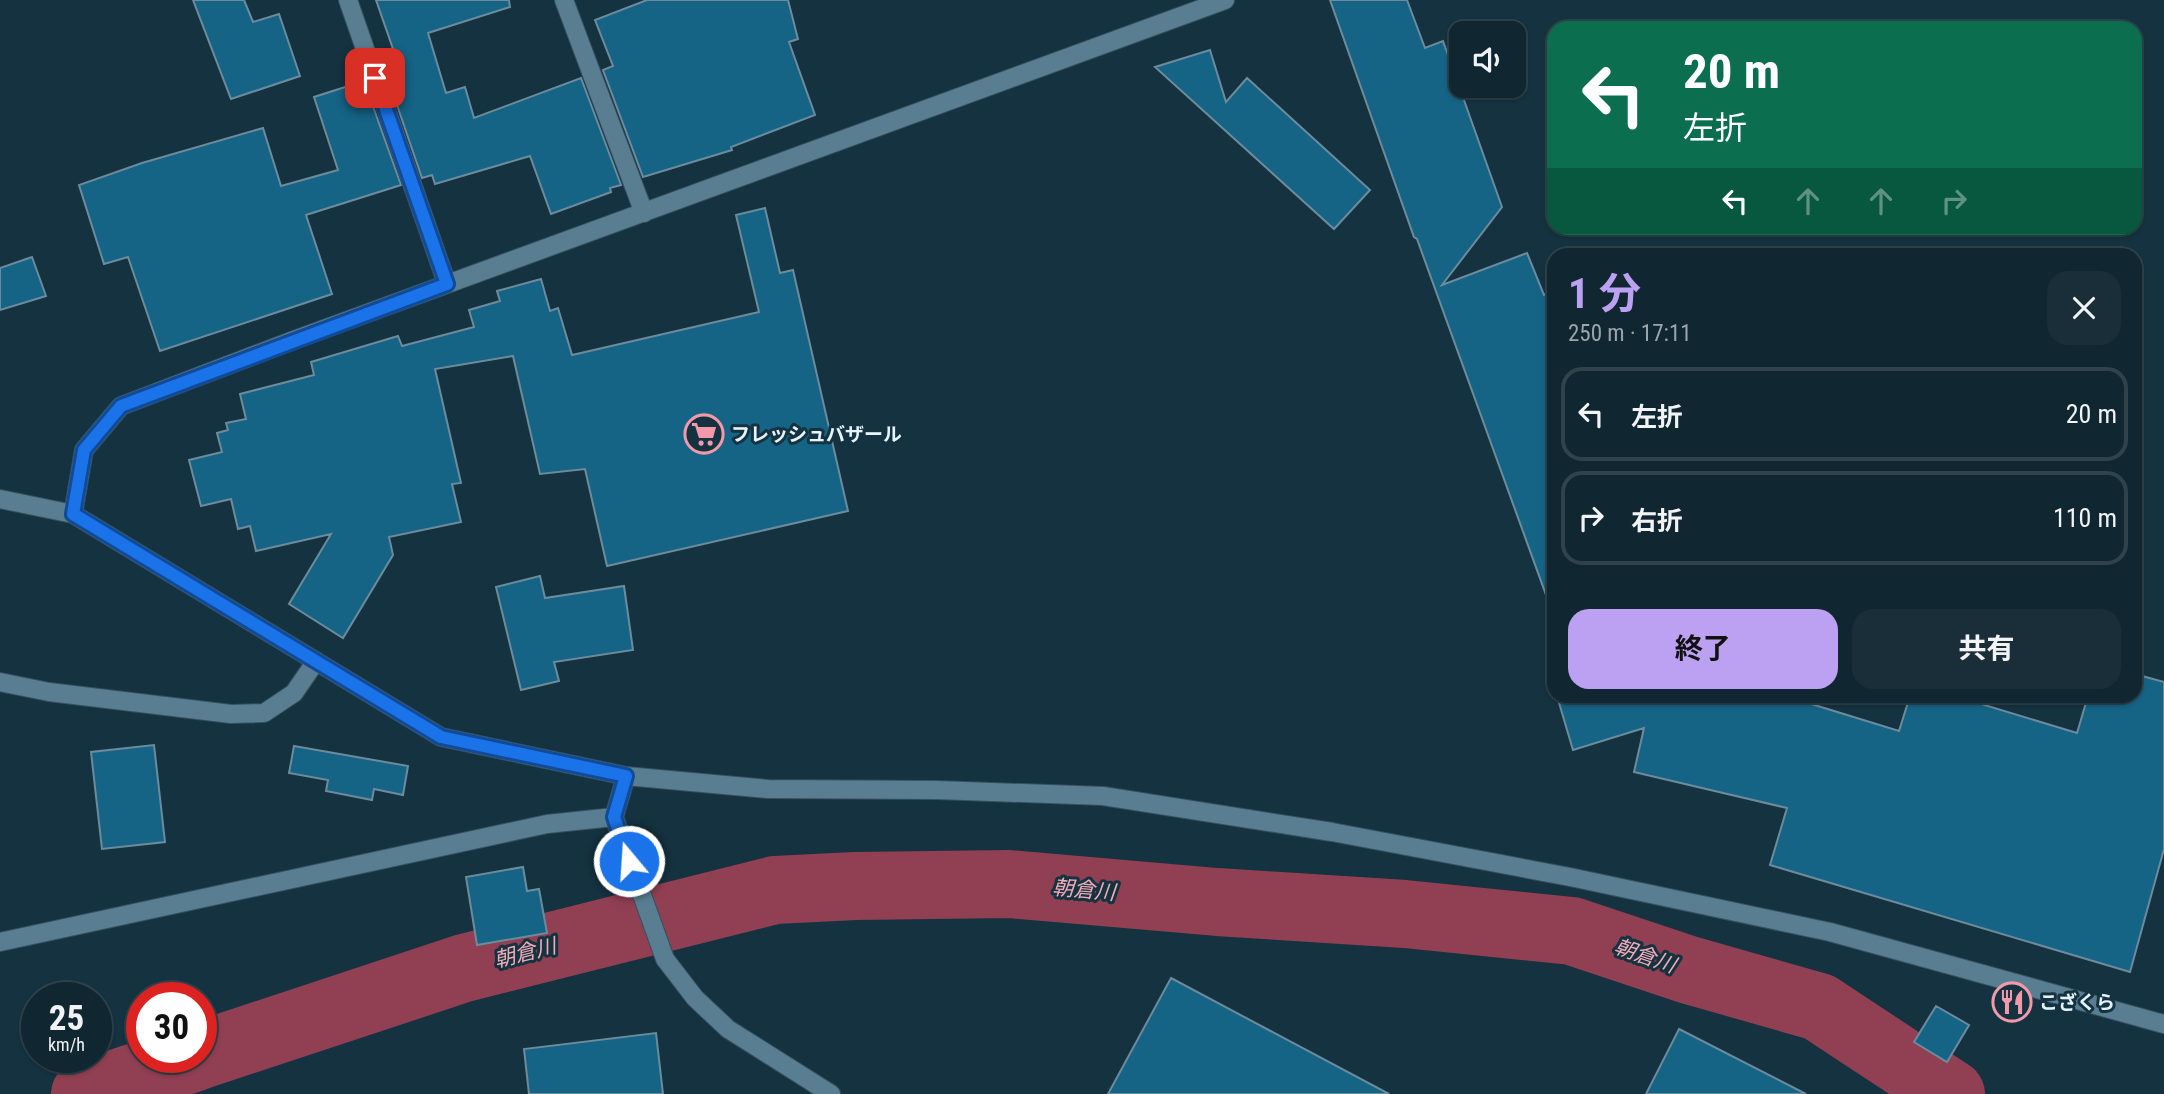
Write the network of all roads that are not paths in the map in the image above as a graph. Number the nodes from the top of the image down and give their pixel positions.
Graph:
1 (348, 0) edge
2 (564, 0) edge
3 (1225, 0) edge
4 (644, 213) junction
5 (447, 284) junction
6 (0, 499) edge
7 (73, 514) junction
8 (316, 662) junction
9 (0, 682) edge
10 (626, 776) junction
11 (614, 817) junction
12 (0, 942) edge
13 (2164, 1024) edge
14 (831, 1094) edge

1 - 5 street
2 - 4 street
3 - 4 street
4 - 5 street
5 - 7 street
6 - 7 street
7 - 8 street
8 - 9 street
8 - 10 street
10 - 11 street
10 - 13 street
11 - 12 street
11 - 14 street

